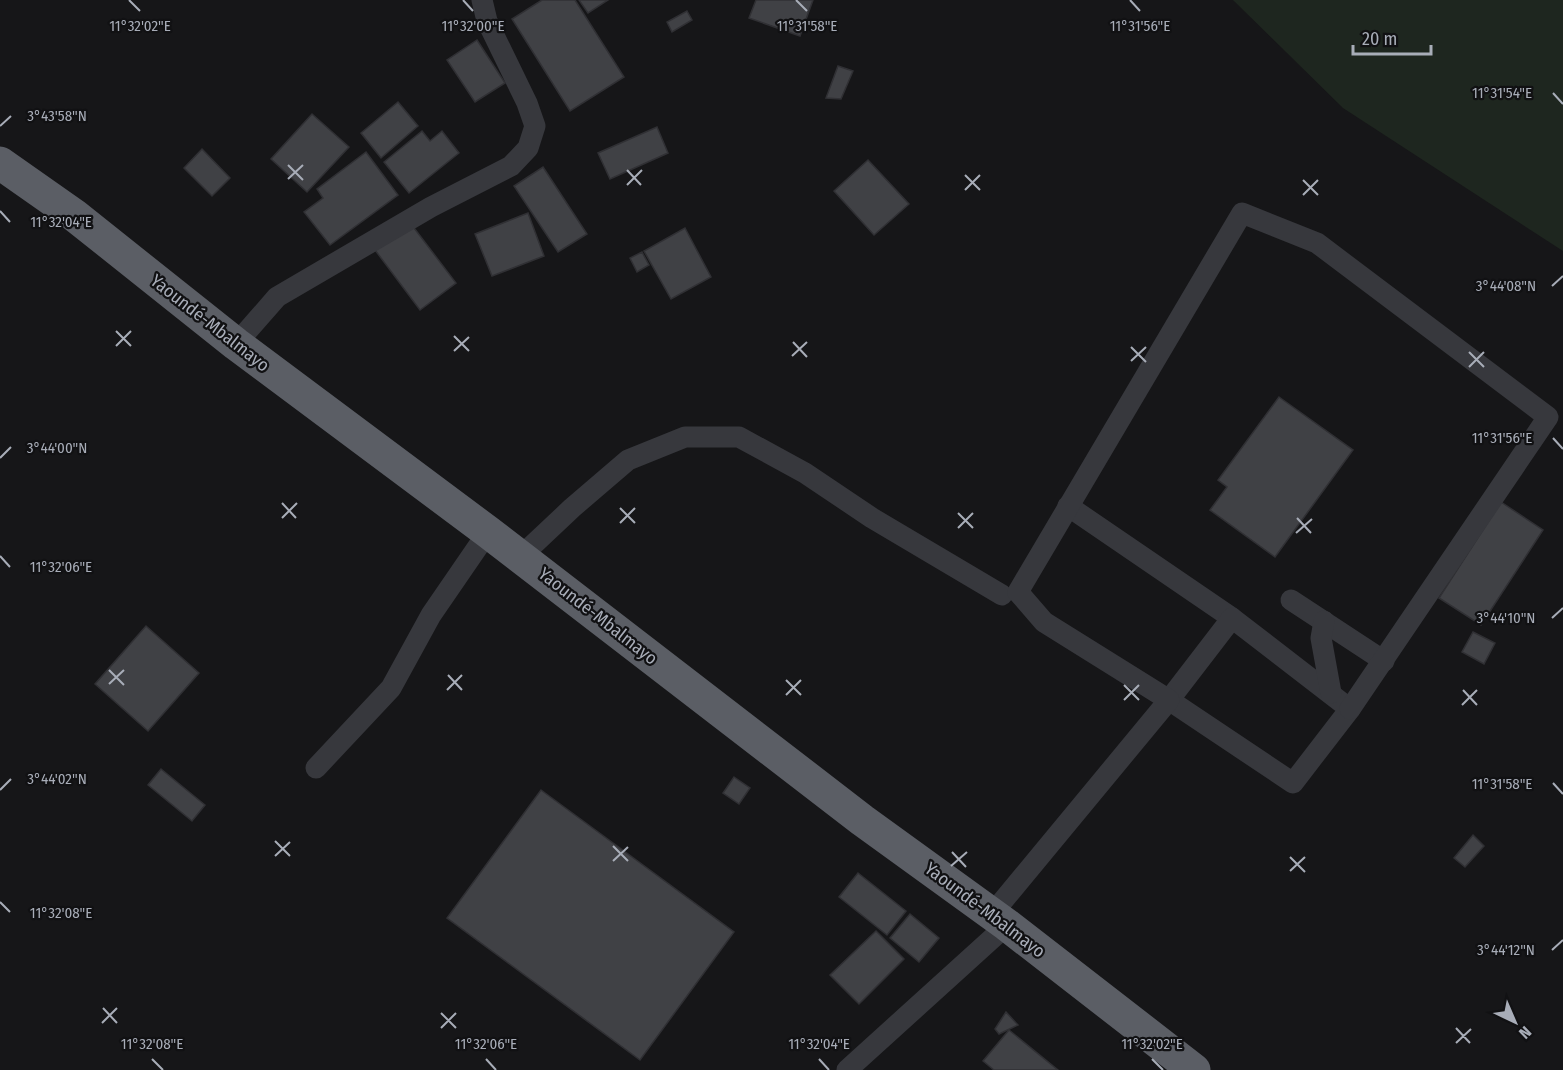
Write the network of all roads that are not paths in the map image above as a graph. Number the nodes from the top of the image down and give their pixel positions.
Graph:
1 (482, 0) edge
2 (0, 163) edge
3 (236, 344) junction
4 (1068, 506) junction
5 (488, 532) junction
6 (520, 556) junction
7 (1002, 595) dead end
8 (1291, 600) dead end
9 (1232, 618) junction
10 (1324, 621) junction
11 (1384, 661) junction
12 (1331, 693) junction
13 (1169, 700) junction
14 (1350, 709) junction
15 (316, 768) dead end
16 (999, 919) junction
17 (847, 1070) edge
18 (1194, 1070) edge

1 - 3 street
2 - 3 highway, Yaoundé-Mbalmayo
3 - 5 highway, Yaoundé-Mbalmayo
4 - 9 street
4 - 11 street
4 - 13 street
5 - 6 highway, Yaoundé-Mbalmayo
5 - 15 street
6 - 7 street
6 - 16 highway, Yaoundé-Mbalmayo
8 - 10 street
9 - 12 street
9 - 13 street
10 - 11 street
10 - 12 street
11 - 14 street
12 - 14 street
13 - 14 street
13 - 16 street
16 - 17 street
16 - 18 highway, Yaoundé-Mbalmayo

